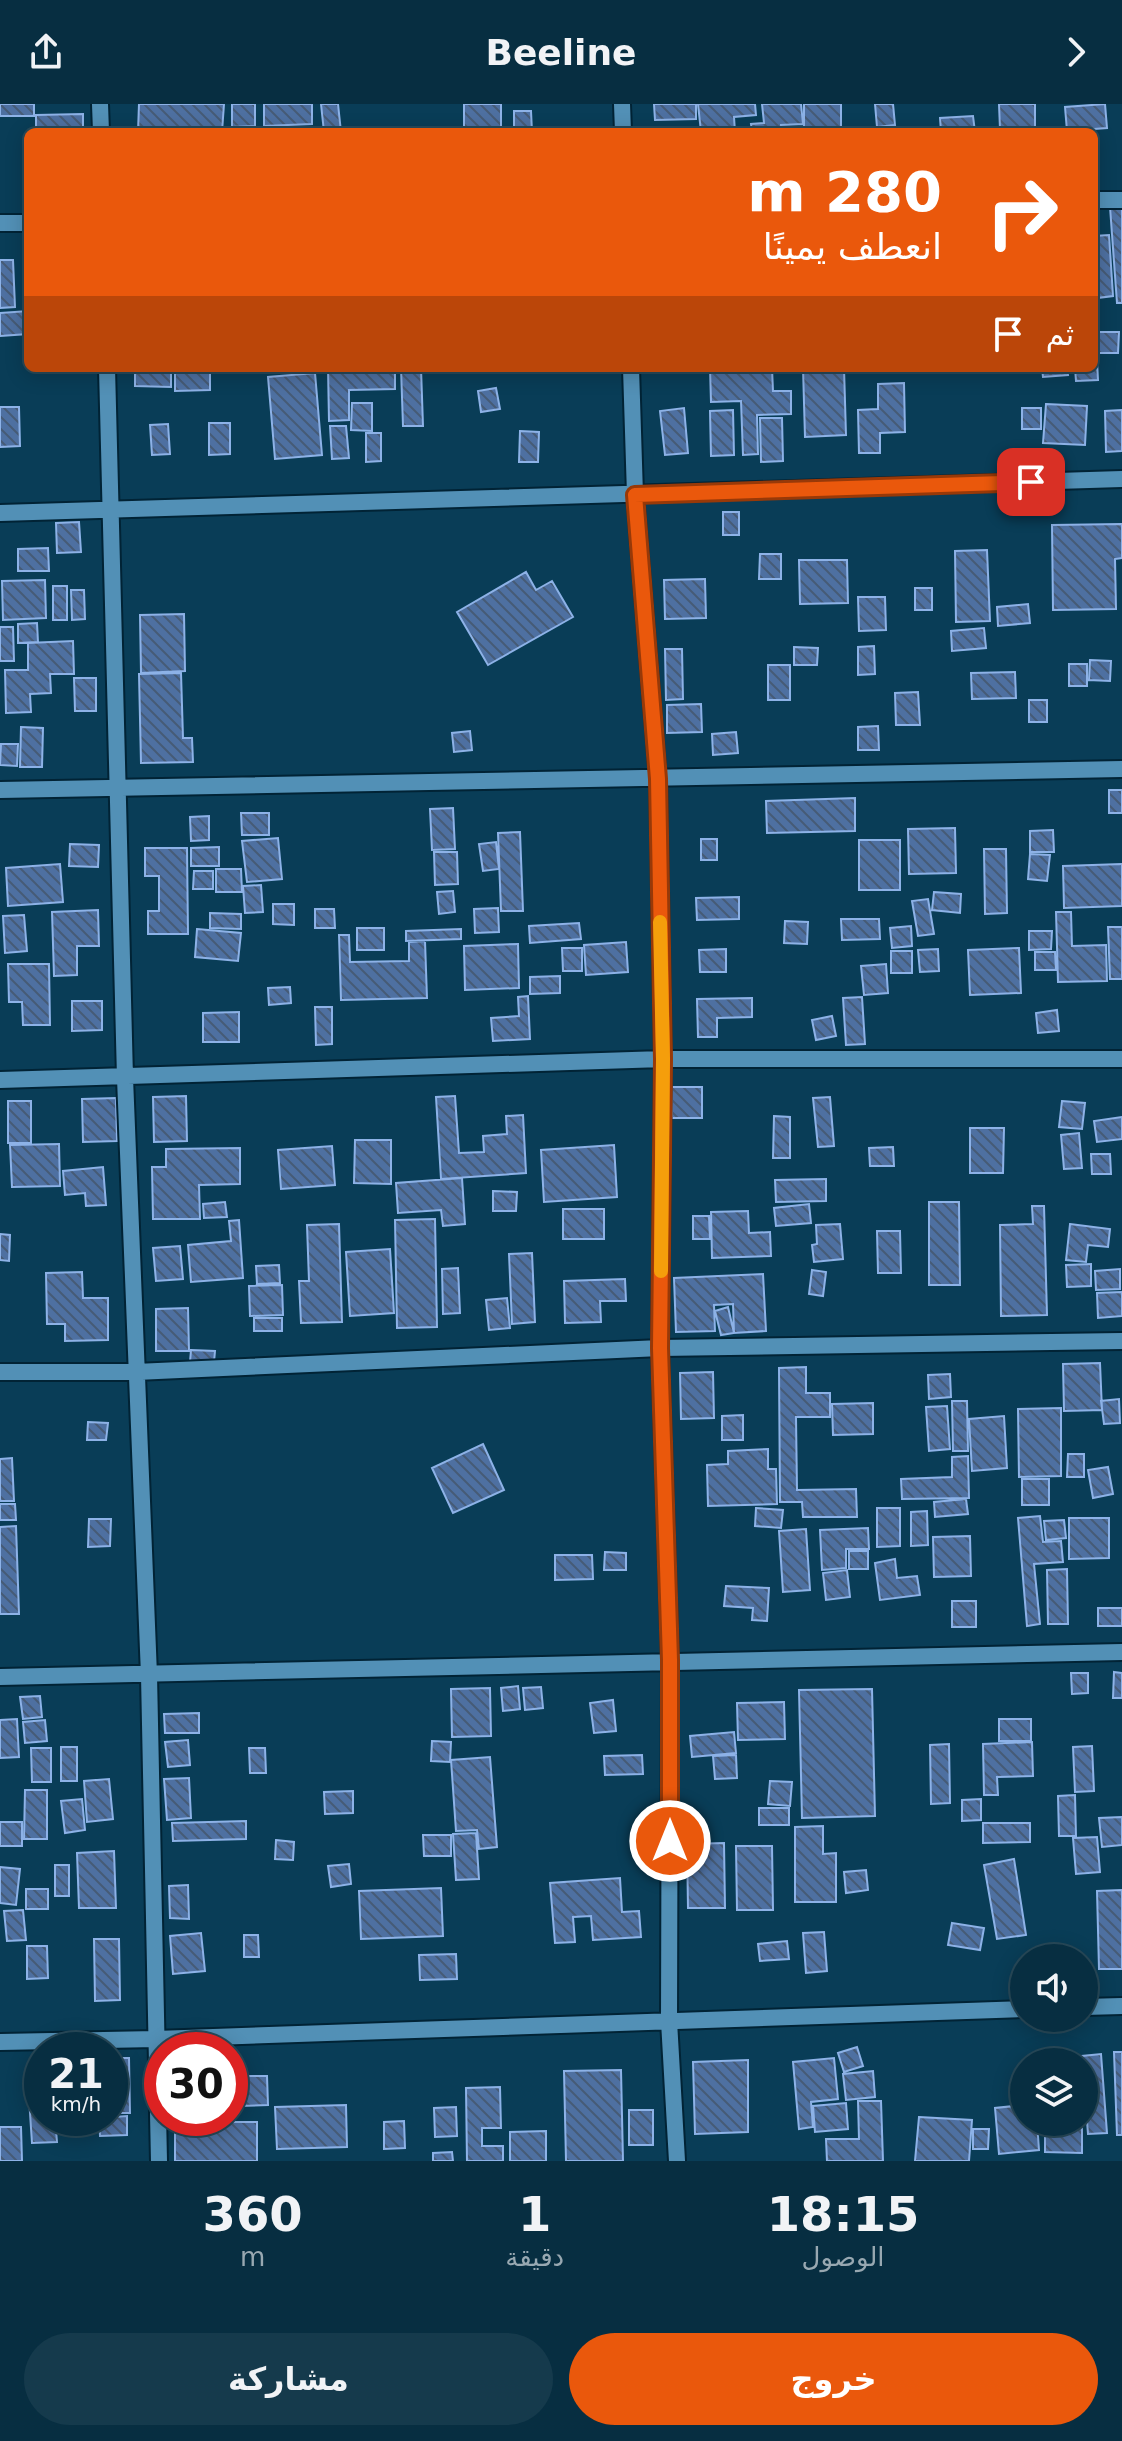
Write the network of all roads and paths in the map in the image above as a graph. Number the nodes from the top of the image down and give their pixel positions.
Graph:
1 (100, 104) edge
2 (622, 104) edge
3 (101, 128) edge
4 (623, 128) edge
5 (1098, 200) edge
6 (1122, 200) edge
7 (0, 223) edge
8 (24, 223) edge
9 (107, 372) edge
10 (631, 372) edge
11 (1122, 479) edge
12 (635, 495) junction
13 (110, 511) junction
14 (0, 513) edge
15 (1122, 769) edge
16 (658, 779) junction
17 (117, 788) junction
18 (0, 790) edge
19 (663, 1059) junction
20 (1122, 1059) edge
21 (125, 1078) junction
22 (0, 1080) edge
23 (1122, 1341) edge
24 (660, 1348) junction
25 (0, 1372) edge
26 (136, 1372) junction
27 (1122, 1652) edge
28 (670, 1660) junction
29 (149, 1675) junction
30 (0, 1677) edge
31 (1122, 2006) edge
32 (1098, 2007) edge
33 (1010, 2009) edge
34 (669, 2021) junction
35 (156, 2032) edge
36 (248, 2036) edge
37 (144, 2039) edge
38 (0, 2042) edge
39 (158, 2136) edge
40 (159, 2161) edge
41 (677, 2161) edge

1 - 3 street
2 - 4 street
5 - 6 street
7 - 8 street
9 - 13 street
10 - 12 street
11 - 12 street
12 - 13 street
12 - 16 street
13 - 14 street
13 - 17 street
15 - 16 street
16 - 17 street
16 - 19 street
17 - 18 street
17 - 21 street
19 - 20 street
19 - 21 street
19 - 24 street
21 - 22 street
21 - 26 street
23 - 24 street
24 - 26 street
24 - 28 street
25 - 26 street
26 - 29 street
27 - 28 street
28 - 29 street
28 - 34 street
29 - 30 street
29 - 35 street
31 - 32 street
33 - 34 street
34 - 36 street
34 - 41 street
37 - 38 street
39 - 40 street

